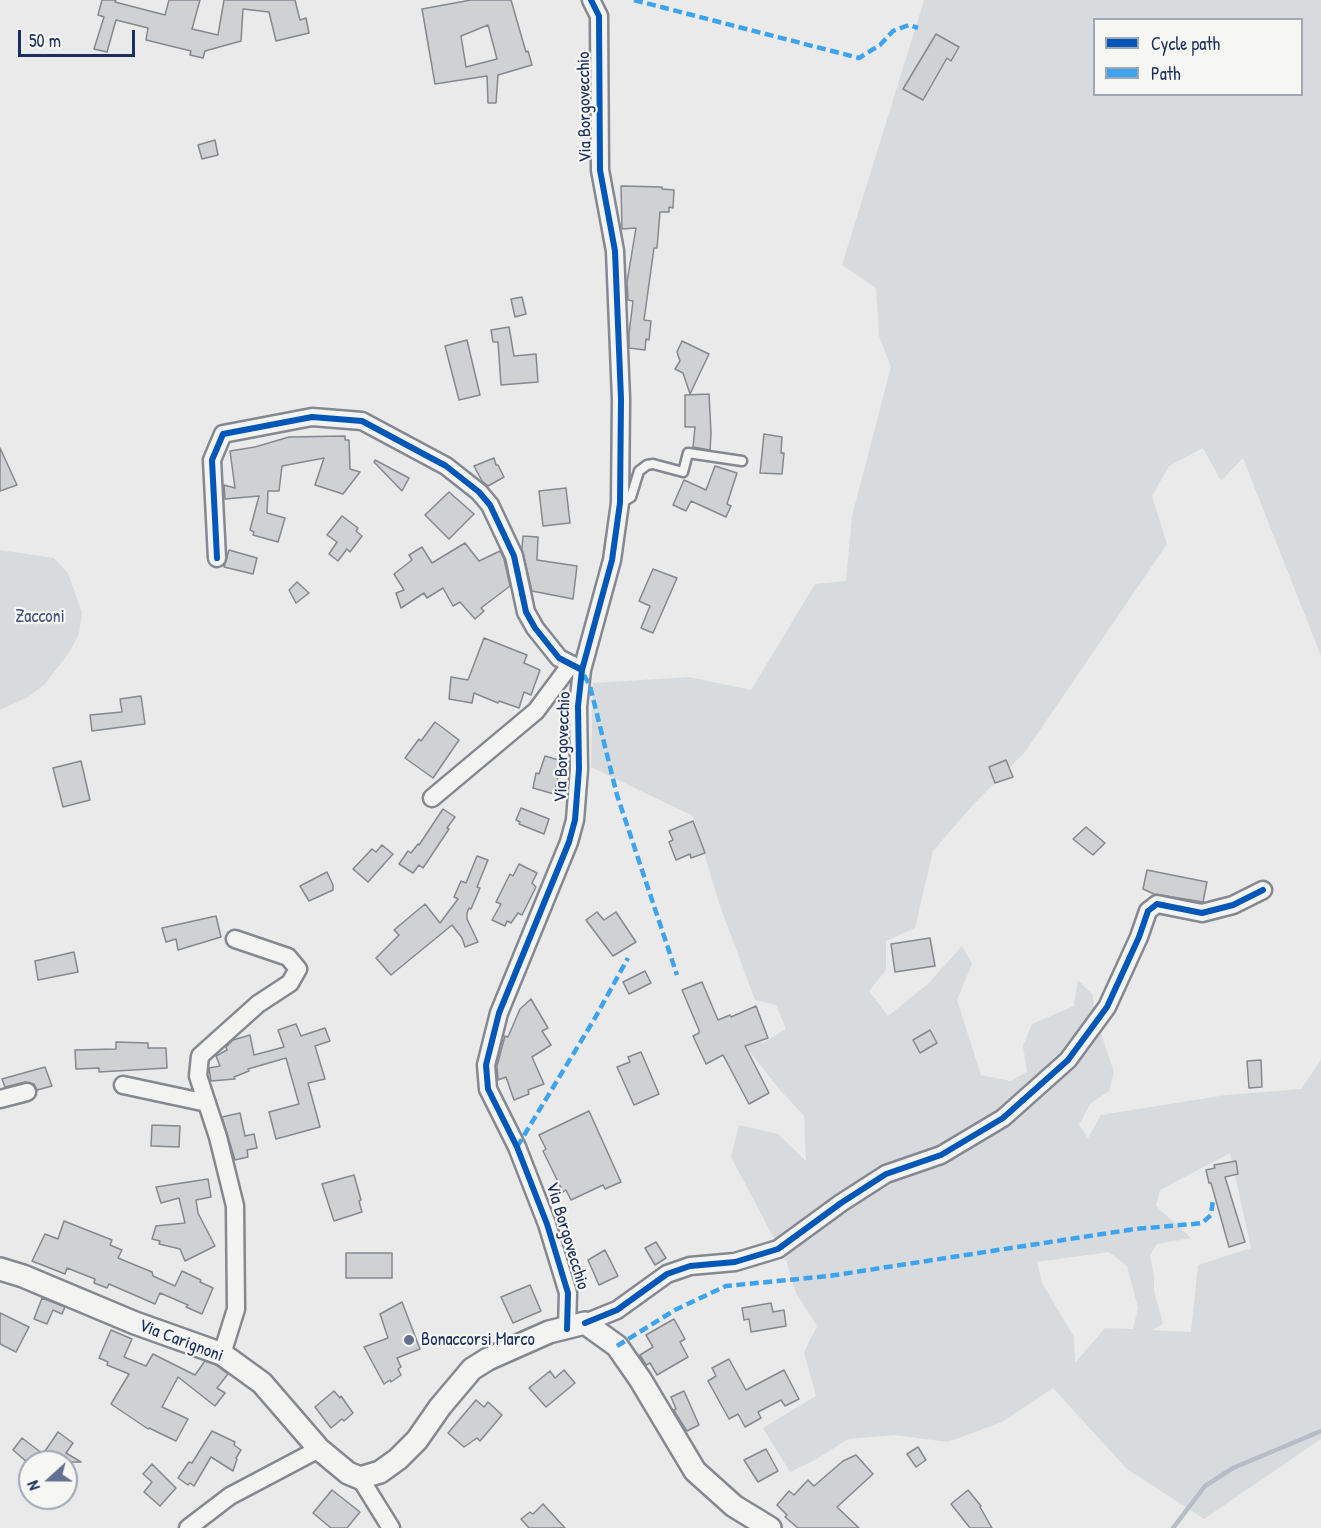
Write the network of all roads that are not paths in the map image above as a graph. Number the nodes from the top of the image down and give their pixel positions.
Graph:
1 (591, 0) edge
2 (742, 461) dead end
3 (620, 503) junction
4 (217, 558) dead end
5 (576, 667) junction
6 (432, 798) dead end
7 (1263, 890) dead end
8 (235, 939) dead end
9 (123, 1085) dead end
10 (27, 1092) dead end
11 (0, 1099) edge
12 (207, 1103) junction
13 (0, 1269) edge
14 (576, 1326) junction
15 (222, 1354) junction
16 (319, 1449) junction
17 (360, 1478) junction
18 (188, 1528) edge
19 (391, 1528) edge
20 (770, 1528) edge

1 - 3 street, Via Borgovecchio
2 - 3 lane
3 - 5 street, Via Borgovecchio
4 - 5 street
5 - 6 street
5 - 14 street, Via Borgovecchio
7 - 14 street
8 - 12 street
9 - 12 street
10 - 11 street
12 - 15 street
13 - 15 street, Via Carignoni
14 - 17 street
14 - 20 street
15 - 16 street, Via Carignoni
16 - 17 street, Via Carignoni
16 - 18 street
17 - 19 street

